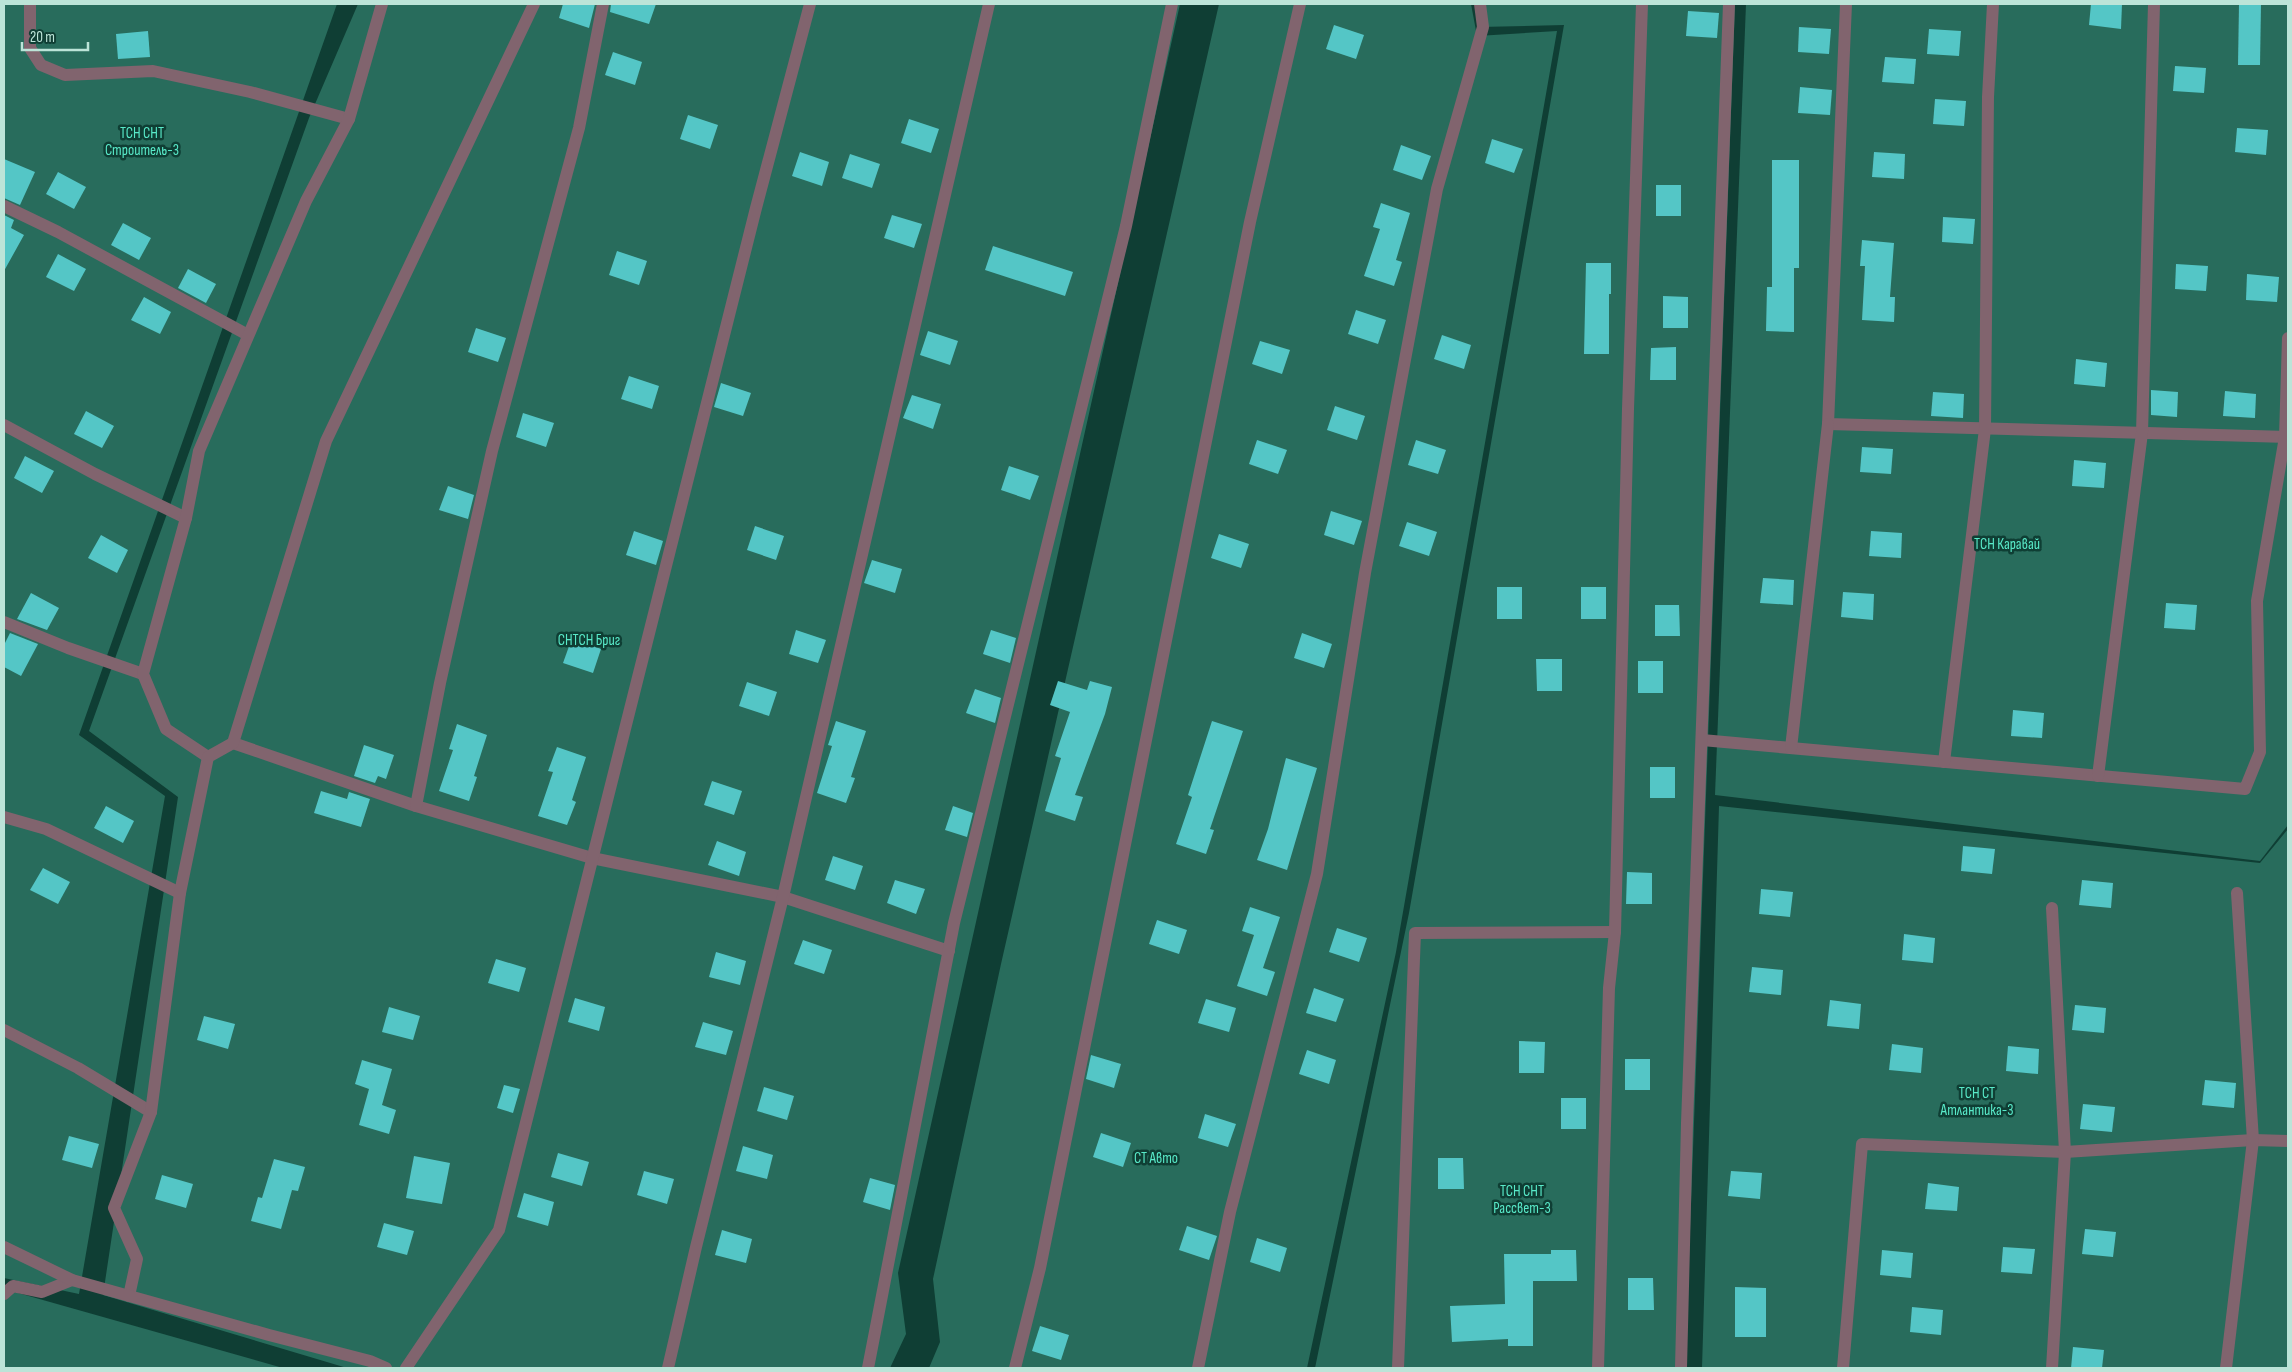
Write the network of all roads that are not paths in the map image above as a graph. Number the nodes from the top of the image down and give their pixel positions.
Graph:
1 (30, 4) edge
2 (382, 4) edge
3 (534, 4) edge
4 (603, 4) edge
5 (810, 4) edge
6 (989, 4) edge
7 (1172, 4) edge
8 (1300, 4) edge
9 (1480, 4) edge
10 (1642, 4) edge
11 (1729, 4) edge
12 (1846, 4) edge
13 (1993, 4) edge
14 (2154, 4) edge
15 (349, 119) junction
16 (4, 206) edge
17 (248, 335) junction
18 (2288, 338) edge
19 (1828, 424) junction
20 (4, 425) edge
21 (1985, 429) junction
22 (2142, 433) junction
23 (2287, 437) edge
24 (186, 518) junction
25 (4, 622) edge
26 (143, 674) junction
27 (1702, 740) junction
28 (233, 743) junction
29 (1791, 748) junction
30 (208, 758) junction
31 (1944, 762) junction
32 (2098, 776) junction
33 (416, 806) junction
34 (4, 817) edge
35 (592, 858) junction
36 (180, 893) junction
37 (2237, 893) dead end
38 (783, 897) junction
39 (2052, 908) dead end
40 (1615, 932) junction
41 (949, 951) junction
42 (4, 1030) edge
43 (151, 1112) junction
44 (2253, 1140) junction
45 (2288, 1141) edge
46 (2066, 1152) junction
47 (4, 1247) edge
48 (72, 1280) junction
49 (4, 1294) edge
50 (129, 1296) junction
51 (369, 1365) edge
52 (386, 1368) edge
53 (406, 1368) edge
54 (668, 1368) edge
55 (868, 1368) edge
56 (1016, 1368) edge
57 (1198, 1368) edge
58 (1398, 1368) edge
59 (1598, 1368) edge
60 (1682, 1368) edge
61 (1843, 1368) edge
62 (2052, 1368) edge
63 (2226, 1368) edge

1 - 15 street
2 - 15 street
3 - 28 street
4 - 33 street
5 - 35 street
6 - 38 street
7 - 41 street
8 - 56 street
9 - 57 street
10 - 40 street
11 - 27 street
12 - 19 street
13 - 21 street
14 - 22 street
15 - 17 street
16 - 17 street
17 - 24 street
18 - 23 street
19 - 21 street
19 - 29 street
20 - 24 street
21 - 22 street
21 - 31 street
22 - 23 street
22 - 32 street
23 - 32 street
24 - 26 street
25 - 26 street
26 - 30 street
27 - 29 street
27 - 60 street
28 - 30 street
28 - 33 street
29 - 31 street
30 - 36 street
31 - 32 street
33 - 35 street
34 - 36 street
35 - 38 street
35 - 53 street
36 - 43 street
37 - 44 street
38 - 41 street
38 - 54 street
39 - 46 street
40 - 58 street
40 - 59 street
41 - 55 street
42 - 43 street
43 - 50 street
44 - 45 street
44 - 46 street
44 - 63 street
46 - 61 street
46 - 62 street
47 - 48 street
48 - 49 street
48 - 50 street
50 - 51 street
51 - 52 street

